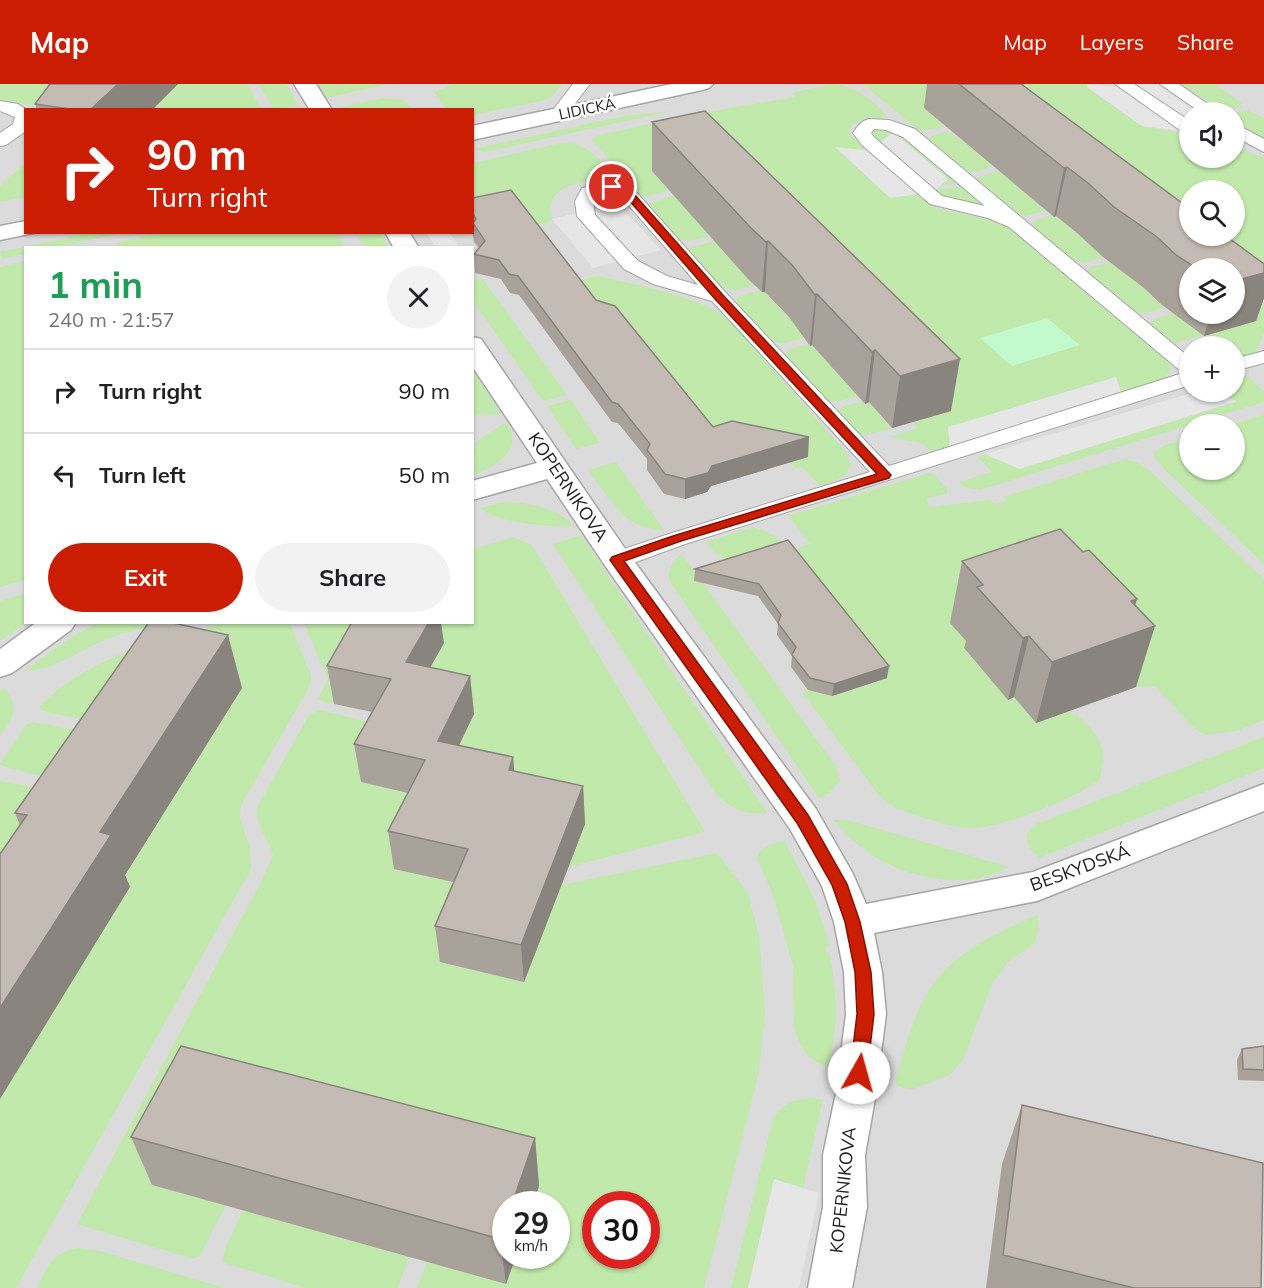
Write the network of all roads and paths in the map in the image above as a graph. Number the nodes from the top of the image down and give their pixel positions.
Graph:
1 (305, 84) edge
2 (582, 84) edge
3 (702, 84) edge
4 (1123, 84) edge
5 (1168, 84) edge
6 (1196, 102) edge
7 (0, 106) edge
8 (320, 108) edge
9 (557, 115) junction
10 (1179, 122) edge
11 (474, 133) edge
12 (1245, 135) edge
13 (0, 141) edge
14 (1264, 147) edge
15 (1245, 148) edge
16 (1264, 153) edge
17 (1019, 224) junction
18 (24, 228) edge
19 (0, 233) edge
20 (718, 297) junction
21 (474, 348) edge
22 (1264, 357) edge
23 (1179, 360) edge
24 (1245, 362) edge
25 (1179, 381) edge
26 (555, 467) junction
27 (885, 475) junction
28 (474, 490) edge
29 (616, 560) junction
30 (57, 624) edge
31 (0, 665) edge
32 (1264, 797) edge
33 (853, 922) junction
34 (830, 1288) edge

1 - 8 street
2 - 9 lane
3 - 9 street, LIDICKÁ
4 - 10 lane
5 - 6 lane
7 - 13 lane
9 - 11 street, LIDICKÁ
12 - 14 lane
15 - 16 lane
17 - 17 lane
17 - 23 lane
18 - 19 street
20 - 20 lane
20 - 27 lane
21 - 26 street, KOPERNIKOVA
22 - 24 lane
25 - 27 lane
26 - 28 street
26 - 29 street, KOPERNIKOVA
27 - 29 lane
29 - 33 street, KOPERNIKOVA
30 - 31 street
32 - 33 street, BESKYDSKÁ
33 - 34 street, KOPERNIKOVA

